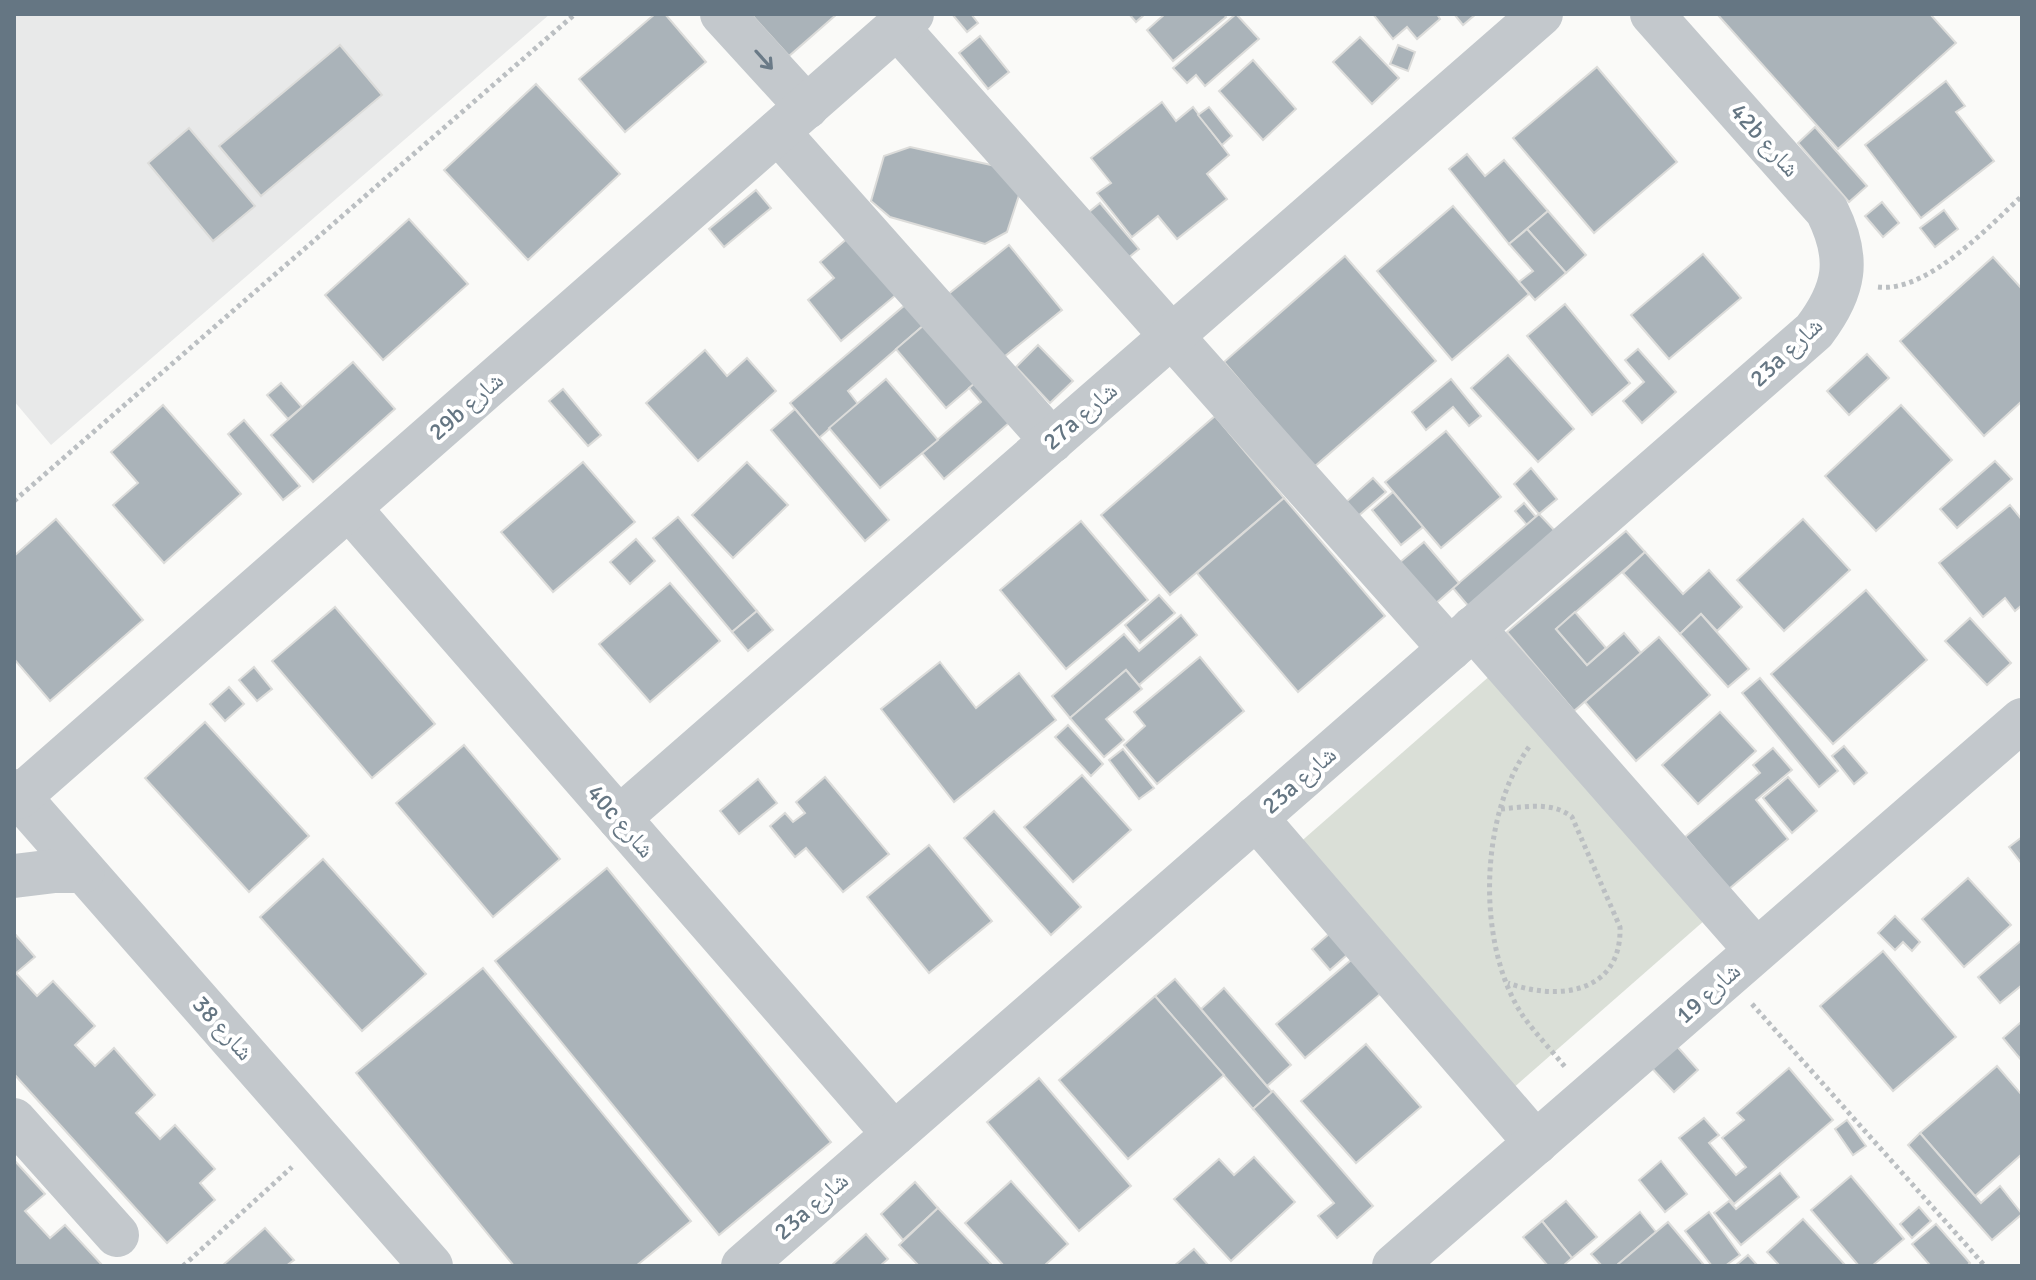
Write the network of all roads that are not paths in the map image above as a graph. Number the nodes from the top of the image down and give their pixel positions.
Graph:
1 (722, 14) edge
2 (1541, 14) edge
3 (1652, 14) edge
4 (905, 20) edge
5 (792, 119) junction
6 (1841, 283) joint
7 (1172, 336) junction
8 (1052, 441) junction
9 (349, 508) junction
10 (1461, 638) junction
11 (2022, 720) edge
12 (18, 805) edge
13 (619, 818) junction
14 (1256, 818) junction
15 (83, 871) junction
16 (14, 876) edge
17 (1742, 963) junction
18 (14, 1120) edge
19 (894, 1134) junction
20 (1536, 1143) junction
21 (117, 1235) dead end
22 (431, 1266) edge
23 (743, 1266) edge
24 (1394, 1266) edge

1 -> 5 street
2 - 7 street, 27a شارع
3 - 6 street, 42b شارع
4 - 5 street, 29b شارع
4 - 7 street
5 - 8 street
5 - 9 street, 29b شارع
6 - 10 street, 23a شارع
7 - 8 street, 27a شارع
7 - 10 street
8 - 13 street, 27a شارع
9 - 12 street, 29b شارع
9 - 13 street, 40c شارع
10 - 14 street, 23a شارع
10 - 17 street
11 - 17 street, شارع 19
12 - 15 street, شارع 38
13 - 19 street, 40c شارع
14 - 19 street, 23a شارع
14 - 20 street
15 - 16 street
15 - 22 street, شارع 38
17 - 20 street, شارع 19
18 - 21 street
19 - 23 street, 23a شارع
20 - 24 street, شارع 19

